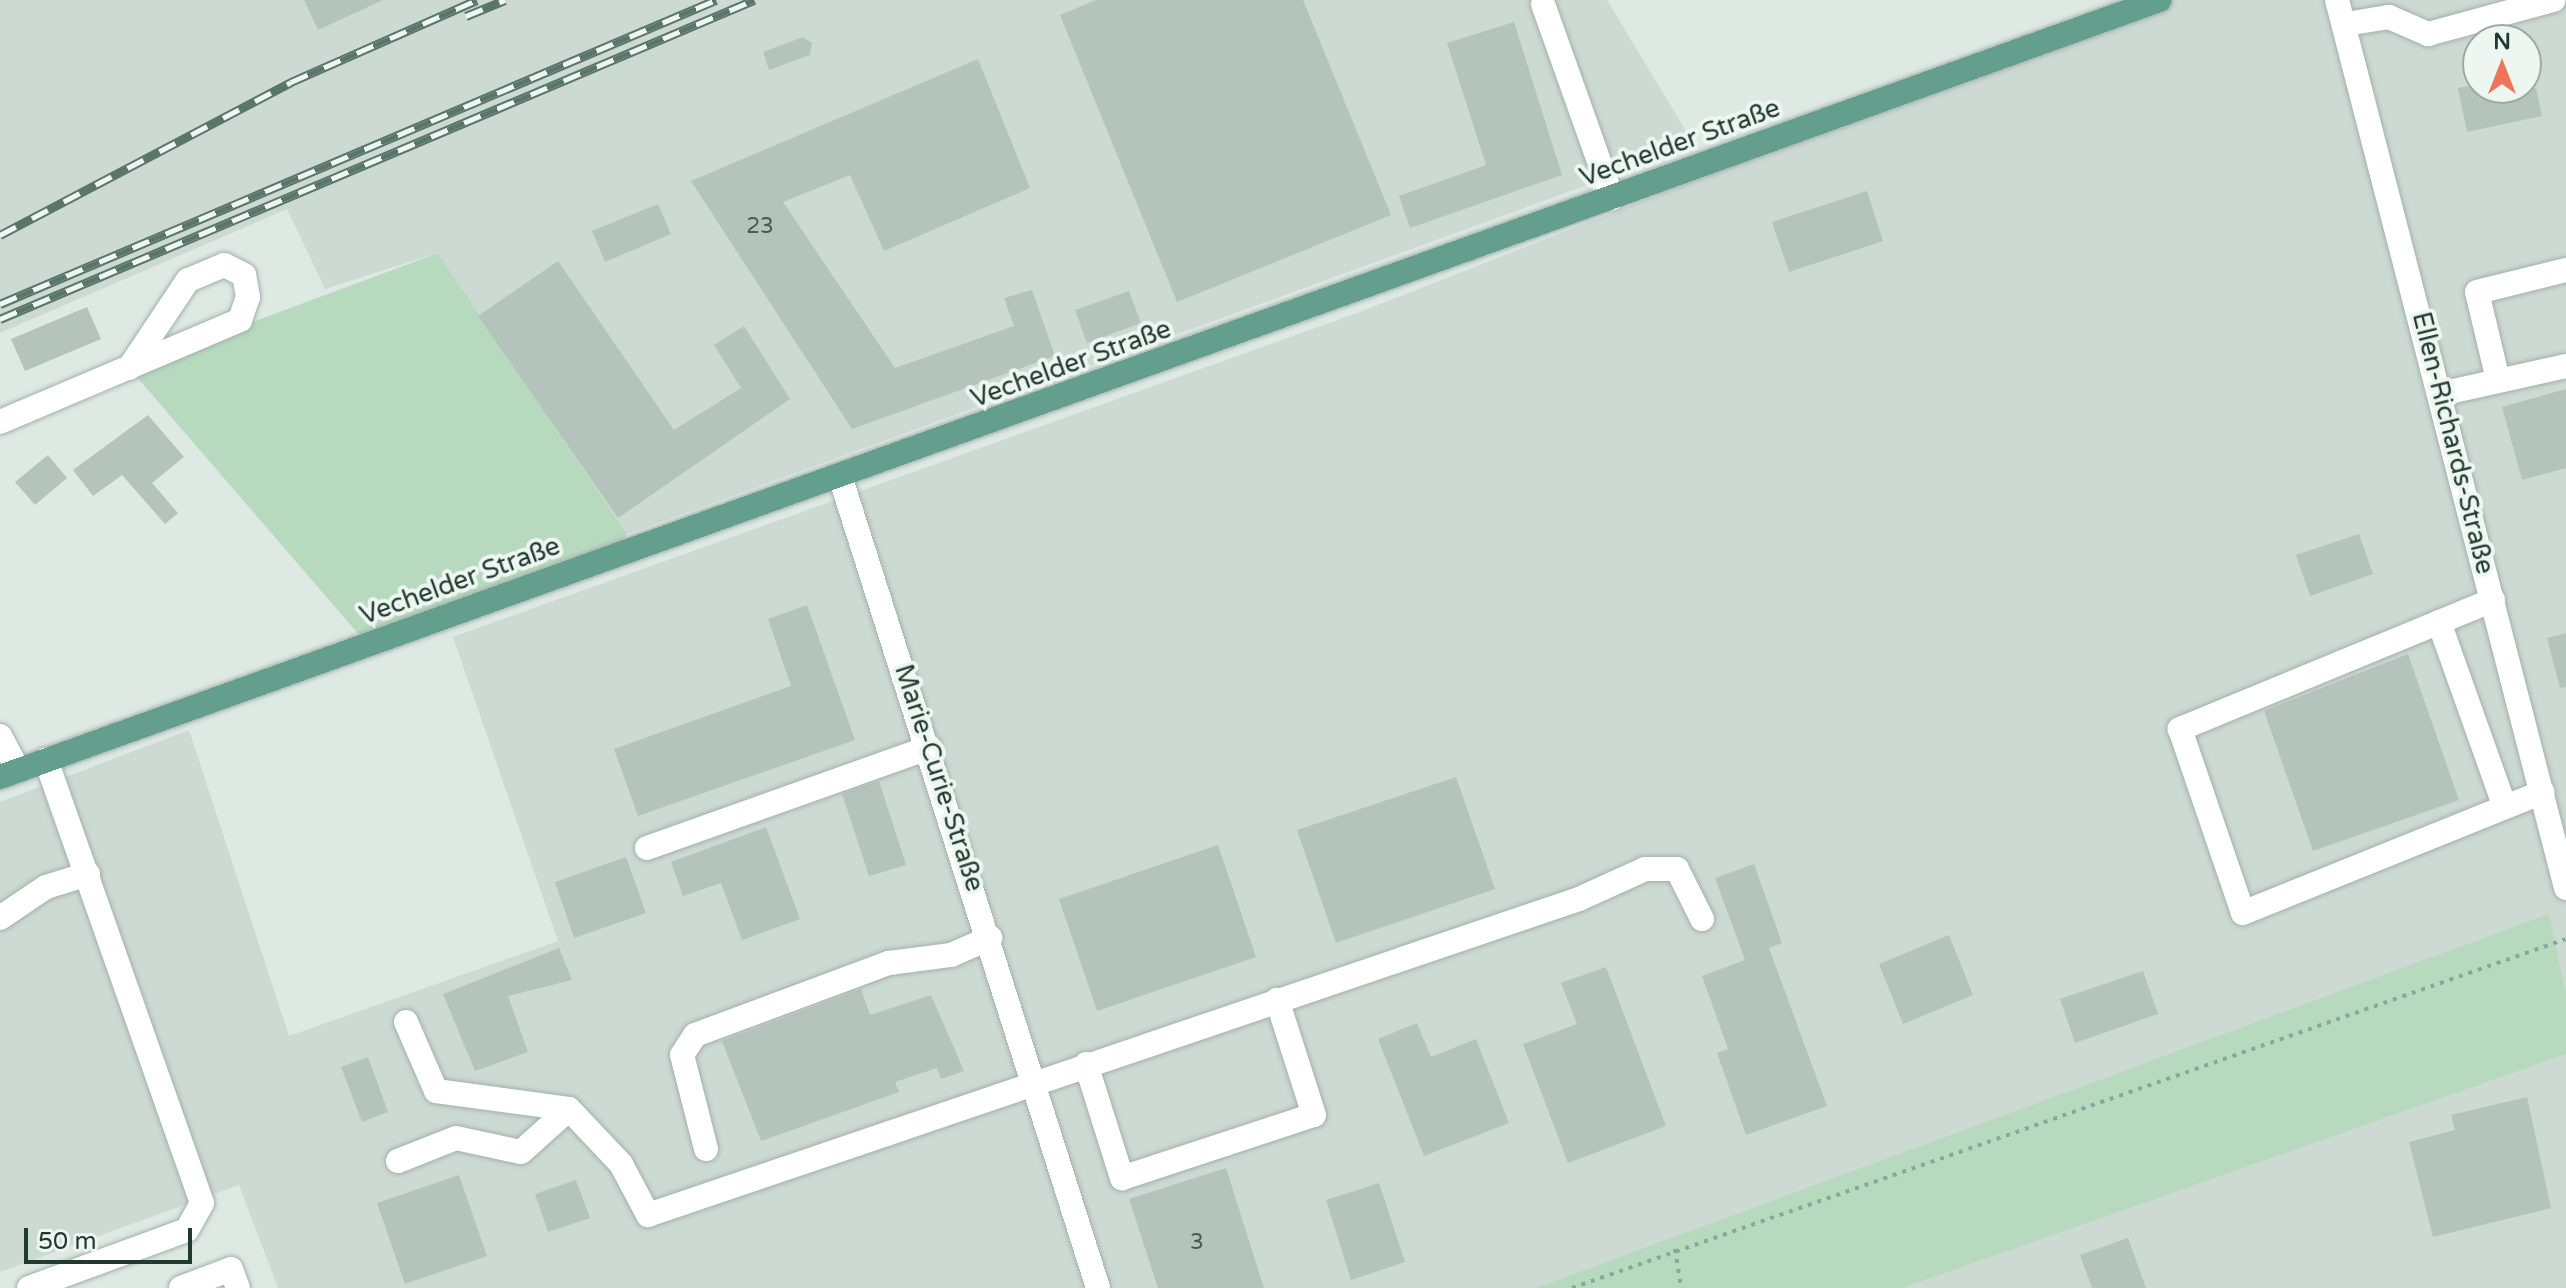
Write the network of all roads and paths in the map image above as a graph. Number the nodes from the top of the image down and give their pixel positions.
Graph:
1 (2159, 0) edge
2 (2337, 0) edge
3 (2553, 0) edge
4 (1543, 4) dead end
5 (2346, 24) junction
6 (1612, 198) junction
7 (2566, 270) edge
8 (2566, 366) edge
9 (129, 368) junction
10 (2498, 380) junction
11 (2440, 394) junction
12 (0, 422) edge
13 (840, 476) junction
14 (2493, 600) junction
15 (2439, 622) junction
16 (0, 736) edge
17 (930, 747) junction
18 (46, 760) junction
19 (9, 773) edge
20 (2542, 792) junction
21 (2505, 807) junction
22 (647, 848) dead end
23 (88, 874) junction
24 (2565, 877) edge
25 (0, 918) edge
26 (1702, 919) dead end
27 (990, 938) junction
28 (2566, 939) edge
29 (1277, 1000) junction
30 (406, 1022) dead end
31 (1086, 1064) junction
32 (1034, 1081) junction
33 (569, 1109) junction
34 (706, 1149) dead end
35 (398, 1161) dead end
36 (1675, 1249) junction
37 (29, 1288) edge
38 (181, 1288) edge
39 (238, 1288) edge
40 (1098, 1288) edge
41 (1572, 1288) edge
42 (1681, 1288) edge

1 - 6 main road, Vechelder Straße
2 - 5 street, Ellen-Richards-Straße
3 - 5 street
4 - 6 street
5 - 11 street, Ellen-Richards-Straße
6 - 13 main road, Vechelder Straße
7 - 10 street
8 - 10 street
9 - 9 street
9 - 12 street
10 - 11 street
11 - 14 street, Ellen-Richards-Straße
13 - 17 street, Marie-Curie-Straße
13 - 18 main road, Vechelder Straße
14 - 15 street
14 - 20 street, Ellen-Richards-Straße
15 - 21 street
15 - 21 street
16 - 19 street
17 - 22 street
17 - 27 street, Marie-Curie-Straße
18 - 19 main road, Vechelder Straße
18 - 23 street
20 - 21 street
20 - 24 street, Ellen-Richards-Straße
23 - 25 street
23 - 37 street
26 - 29 street
27 - 32 street, Marie-Curie-Straße
27 - 34 street
28 - 36 path
29 - 31 street
29 - 31 street
30 - 33 street
31 - 32 street
32 - 33 street
32 - 40 street, Marie-Curie-Straße
33 - 35 street
36 - 41 path
36 - 42 path
38 - 39 street

